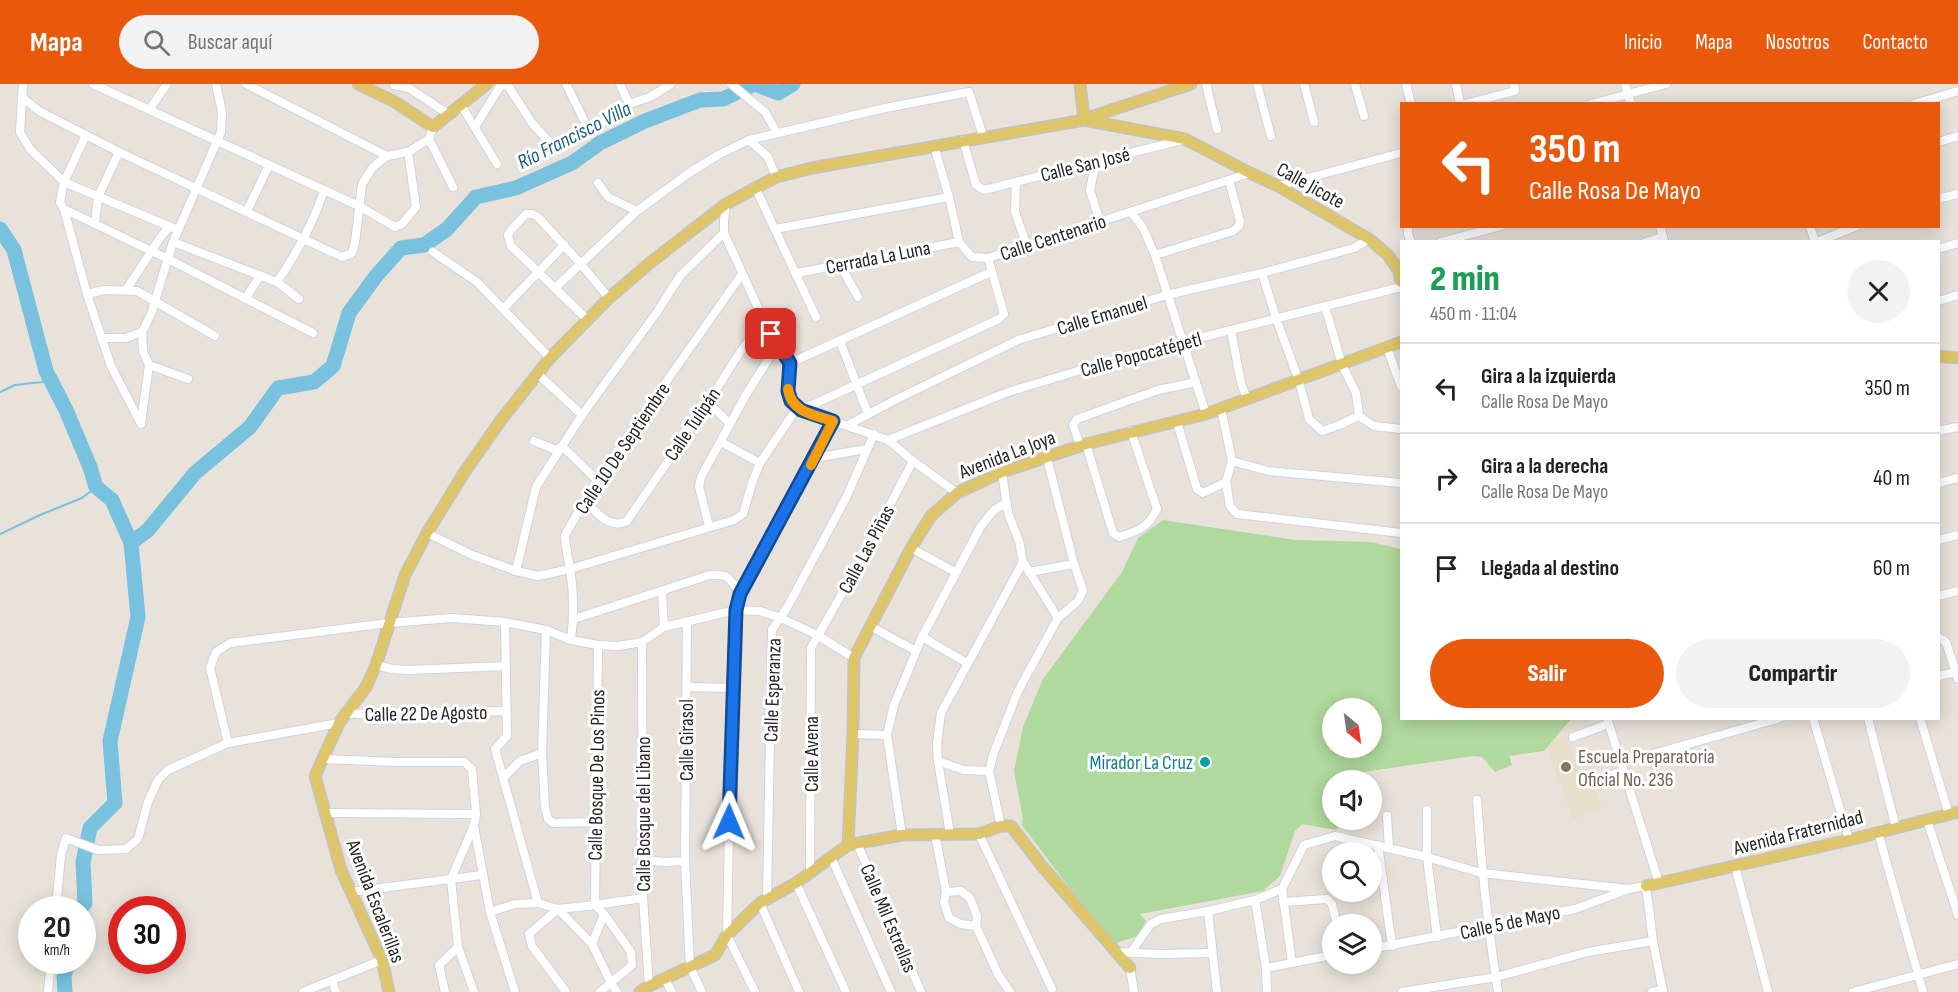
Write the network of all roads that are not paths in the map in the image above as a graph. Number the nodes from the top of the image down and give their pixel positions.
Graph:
1 (23, 84) edge
2 (93, 84) edge
3 (167, 84) edge
4 (216, 84) edge
5 (246, 84) edge
6 (358, 84) edge
7 (394, 84) edge
8 (487, 84) edge
9 (501, 84) edge
10 (566, 84) edge
11 (620, 84) edge
12 (671, 84) edge
13 (731, 84) edge
14 (1080, 84) edge
15 (1191, 84) edge
16 (1206, 84) edge
17 (1257, 84) edge
18 (1304, 84) edge
19 (1355, 84) edge
20 (1406, 84) edge
21 (1456, 84) edge
22 (1514, 84) edge
23 (1625, 84) edge
24 (1666, 84) edge
25 (411, 86) edge
26 (1167, 88) edge
27 (1958, 90) edge
28 (1628, 93) junction
29 (22, 97) junction
30 (394, 102) junction
31 (1410, 102) edge
32 (1462, 102) edge
33 (1471, 102) edge
34 (1599, 102) edge
35 (1630, 102) edge
36 (1920, 102) edge
37 (629, 104) junction
38 (460, 105) junction
39 (149, 110) junction
40 (448, 114) junction
41 (1364, 116) dead end
42 (1084, 120) junction
43 (1314, 122) dead end
44 (433, 126) junction
45 (476, 126) junction
46 (588, 128) junction
47 (1217, 129) dead end
48 (777, 133) junction
49 (86, 135) junction
50 (983, 136) junction
51 (1270, 136) dead end
52 (1958, 136) edge
53 (429, 139) junction
54 (1185, 139) junction
55 (749, 140) junction
56 (963, 140) junction
57 (1940, 141) edge
58 (217, 142) junction
59 (934, 146) junction
60 (119, 152) junction
61 (408, 152) junction
62 (1400, 153) edge
63 (387, 156) junction
64 (1096, 161) junction
65 (497, 164) dead end
66 (269, 165) junction
67 (1250, 173) junction
68 (776, 177) junction
69 (1229, 180) junction
70 (64, 182) junction
71 (1016, 182) junction
72 (598, 183) dead end
73 (1278, 186) junction
74 (453, 187) dead end
75 (755, 187) junction
76 (196, 188) junction
77 (324, 191) junction
78 (1958, 194) edge
79 (98, 197) junction
80 (949, 197) junction
81 (1940, 198) edge
82 (726, 204) junction
83 (359, 206) junction
84 (64, 209) junction
85 (637, 211) junction
86 (247, 212) junction
87 (1131, 212) junction
88 (1100, 222) junction
89 (95, 224) junction
90 (1494, 228) edge
91 (1852, 228) edge
92 (174, 229) junction
93 (775, 229) junction
94 (724, 233) junction
95 (304, 238) junction
96 (1369, 239) junction
97 (1448, 240) edge
98 (1821, 240) edge
99 (173, 242) junction
100 (959, 242) junction
101 (1958, 243) edge
102 (564, 245) junction
103 (1027, 246) junction
104 (1940, 248) edge
105 (151, 252) junction
106 (433, 252) dead end
107 (1155, 255) junction
108 (988, 258) junction
109 (168, 260) junction
110 (580, 263) junction
111 (840, 265) junction
112 (992, 272) junction
113 (539, 273) junction
114 (797, 273) junction
115 (1263, 273) junction
116 (742, 274) junction
117 (260, 276) junction
118 (1400, 277) edge
119 (277, 282) junction
120 (555, 288) junction
121 (126, 290) junction
122 (87, 294) junction
123 (1167, 295) junction
124 (1958, 296) edge
125 (858, 297) dead end
126 (609, 298) junction
127 (245, 299) junction
128 (299, 299) dead end
129 (1940, 300) edge
130 (155, 303) junction
131 (1325, 306) junction
132 (503, 309) junction
133 (816, 317) dead end
134 (1276, 318) junction
135 (588, 320) junction
136 (765, 323) junction
137 (1231, 330) junction
138 (142, 332) junction
139 (313, 333) dead end
140 (215, 336) dead end
141 (101, 338) junction
142 (840, 341) junction
143 (1400, 342) edge
144 (1183, 343) junction
145 (778, 344) junction
146 (1387, 348) junction
147 (1940, 356) edge
148 (550, 358) junction
149 (1958, 358) edge
150 (790, 363) junction
151 (149, 365) junction
152 (1342, 365) junction
153 (538, 374) junction
154 (189, 379) dead end
155 (1299, 381) junction
156 (1196, 382) junction
157 (1400, 383) edge
158 (856, 384) junction
159 (1248, 399) junction
160 (708, 402) junction
161 (1221, 408) junction
162 (799, 409) junction
163 (868, 414) junction
164 (1206, 414) junction
165 (582, 415) junction
166 (1359, 417) junction
167 (833, 421) junction
168 (1177, 422) junction
169 (730, 424) junction
170 (848, 425) junction
171 (1958, 427) edge
172 (1400, 429) edge
173 (1131, 431) junction
174 (1940, 431) edge
175 (874, 434) junction
176 (888, 440) junction
177 (534, 441) dead end
178 (721, 442) junction
179 (1083, 445) junction
180 (562, 446) junction
181 (866, 449) junction
182 (815, 458) junction
183 (1047, 458) junction
184 (913, 461) junction
185 (1232, 461) junction
186 (760, 463) junction
187 (1002, 472) junction
188 (1958, 478) edge
189 (597, 480) junction
190 (1227, 482) junction
191 (1940, 482) edge
192 (1400, 483) edge
193 (957, 493) junction
194 (585, 500) junction
195 (1006, 503) junction
196 (709, 526) junction
197 (427, 533) junction
198 (1400, 533) edge
199 (1958, 534) edge
200 (1940, 539) edge
201 (910, 548) junction
202 (1023, 562) junction
203 (1074, 564) junction
204 (570, 569) junction
205 (516, 571) junction
206 (1029, 572) junction
207 (955, 573) junction
208 (1958, 591) edge
209 (662, 592) junction
210 (740, 594) junction
211 (1940, 596) edge
212 (736, 610) junction
213 (781, 618) junction
214 (1058, 618) junction
215 (574, 619) junction
216 (687, 621) junction
217 (505, 622) junction
218 (388, 623) junction
219 (870, 626) junction
220 (664, 627) junction
221 (546, 630) junction
222 (817, 635) junction
223 (922, 637) junction
224 (1940, 638) edge
225 (571, 640) junction
226 (642, 642) junction
227 (598, 645) junction
228 (916, 651) junction
229 (854, 658) junction
230 (967, 663) junction
231 (376, 665) junction
232 (506, 666) junction
233 (1940, 676) edge
234 (1957, 676) edge
235 (687, 687) junction
236 (734, 688) junction
237 (506, 711) junction
238 (346, 714) junction
239 (1774, 720) edge
240 (1814, 720) edge
241 (1869, 720) edge
242 (1921, 720) edge
243 (1607, 721) edge
244 (339, 723) junction
245 (854, 734) junction
246 (887, 735) junction
247 (1574, 737) dead end
248 (228, 743) junction
249 (542, 753) junction
250 (323, 759) junction
251 (938, 761) junction
252 (1622, 767) junction
253 (989, 771) junction
254 (504, 777) junction
255 (1587, 783) dead end
256 (1477, 800) dead end
257 (1427, 810) dead end
258 (325, 813) junction
259 (476, 814) junction
260 (1953, 814) edge
261 (1387, 816) dead end
262 (1927, 820) junction
263 (596, 822) junction
264 (474, 825) junction
265 (1000, 826) junction
266 (1896, 828) junction
267 (1878, 831) junction
268 (934, 834) junction
269 (950, 834) junction
270 (979, 834) junction
271 (902, 835) junction
272 (1849, 840) junction
273 (1364, 842) edge
274 (852, 844) junction
275 (1382, 846) edge
276 (1389, 848) junction
277 (831, 857) junction
278 (1427, 857) junction
279 (643, 860) junction
280 (685, 861) junction
281 (1735, 866) junction
282 (810, 873) junction
283 (1481, 873) junction
284 (1382, 874) edge
285 (482, 875) junction
286 (451, 879) junction
287 (796, 883) junction
288 (1659, 883) junction
289 (1646, 886) junction
290 (1282, 889) junction
291 (1629, 889) junction
292 (350, 892) junction
293 (946, 892) junction
294 (57, 896) edge
295 (643, 898) junction
296 (1255, 900) junction
297 (764, 901) junction
298 (1283, 902) junction
299 (538, 903) junction
300 (595, 905) junction
301 (558, 909) junction
302 (1208, 911) junction
303 (490, 912) junction
304 (1334, 914) edge
305 (604, 915) junction
306 (1958, 915) edge
307 (976, 926) junction
308 (1488, 927) junction
309 (728, 935) junction
310 (1437, 937) junction
311 (1653, 941) junction
312 (592, 944) junction
313 (1392, 946) junction
314 (458, 947) junction
315 (1382, 947) edge
316 (1114, 951) junction
317 (1131, 952) junction
318 (1212, 953) junction
319 (1322, 957) edge
320 (382, 960) junction
321 (1292, 963) junction
322 (1958, 964) edge
323 (690, 967) junction
324 (1130, 968) joint
325 (1266, 968) junction
326 (50, 974) edge
327 (1918, 974) junction
328 (1496, 977) junction
329 (664, 978) junction
330 (332, 981) junction
331 (610, 983) junction
332 (644, 989) edge
333 (1052, 989) dead end
334 (1879, 989) edge
335 (1663, 991) edge
336 (48, 992) edge
337 (303, 992) edge
338 (336, 992) edge
339 (389, 992) edge
340 (445, 992) edge
341 (474, 992) edge
342 (515, 992) edge
343 (566, 992) edge
344 (600, 992) edge
345 (617, 992) edge
346 (672, 992) edge
347 (702, 992) edge
348 (755, 992) edge
349 (799, 992) edge
350 (846, 992) edge
351 (891, 992) edge
352 (921, 992) edge
353 (1010, 992) edge
354 (1134, 992) edge
355 (1216, 992) edge
356 (1267, 992) edge
357 (1402, 992) edge
358 (1498, 992) edge
359 (1652, 992) edge
360 (1768, 992) edge
361 (1853, 992) edge
362 (1923, 992) edge

1 - 29 street
2 - 39 street
3 - 39 street
4 - 58 street
5 - 63 street
6 - 30 main road
7 - 25 street
7 - 30 street
8 - 38 main road
9 - 45 street
9 - 46 street
10 - 46 street
11 - 37 street
12 - 37 street
13 - 48 street
14 - 42 main road
15 - 26 main road
16 - 47 street
17 - 51 street
18 - 43 street
19 - 41 street
20 - 31 street
21 - 32 street
22 - 33 street
23 - 28 street
24 - 28 street
25 - 40 street
26 - 42 main road
27 - 36 street
28 - 34 street
28 - 35 street
29 - 49 street
29 - 70 street
30 - 44 main road
37 - 46 street
38 - 40 main road
38 - 45 street
39 - 58 street
40 - 44 main road
42 - 50 main road, Avenida Escalerillas
42 - 54 main road, Calle Jicote
44 - 53 street
45 - 65 street
48 - 50 street
48 - 55 street
49 - 60 street
49 - 70 street
50 - 56 main road, Avenida Escalerillas
52 - 57 street
53 - 61 street
53 - 74 street
54 - 64 street, Calle San José
54 - 67 main road, Calle Jicote
55 - 68 street
55 - 85 street
56 - 59 main road, Avenida Escalerillas
56 - 71 street, Calle San José
58 - 66 street
58 - 76 street
59 - 68 main road, Avenida Escalerillas
59 - 80 street
60 - 76 street
60 - 79 street
61 - 63 street
61 - 83 street
62 - 73 street
63 - 83 street
64 - 71 street, Calle San José
64 - 88 street
66 - 77 street
66 - 86 street
67 - 69 street, Calle Centenario
67 - 73 main road, Calle Jicote
68 - 75 main road, Avenida Escalerillas
69 - 87 street, Calle Centenario
69 - 107 street
70 - 79 street
70 - 84 street
71 - 103 street
72 - 85 street
73 - 96 main road, Calle Jicote
75 - 82 main road, Avenida Escalerillas
75 - 93 street
76 - 86 street
76 - 92 street
77 - 83 street
77 - 95 street
78 - 81 street
79 - 89 street
79 - 92 street
80 - 93 street
80 - 100 street
82 - 94 street
82 - 126 main road, Avenida Escalerillas
83 - 95 street
84 - 89 street
84 - 122 street
85 - 110 street
86 - 95 street
87 - 88 street, Calle Centenario
87 - 107 street
88 - 103 street, Calle Centenario
89 - 105 street
90 - 97 street
91 - 98 street
92 - 99 street
92 - 105 street
93 - 114 street
94 - 116 street
94 - 165 street
95 - 119 street
96 - 115 street, Calle Emanuel
96 - 118 main road, Calle Jicote
99 - 109 street
99 - 117 street
100 - 108 street
100 - 111 street, Cerrada La Luna
101 - 104 street
102 - 110 street
102 - 113 street
102 - 113 street
103 - 108 street, Calle Centenario
105 - 109 street
105 - 121 street
106 - 132 street
107 - 123 street
108 - 112 street, Calle Centenario
109 - 127 street
109 - 130 street
110 - 120 street
110 - 126 street
111 - 114 street, Cerrada La Luna
111 - 125 street
112 - 142 street
112 - 158 street, Calle Centenario
113 - 120 street
113 - 132 street
114 - 133 street
115 - 123 street, Calle Emanuel
115 - 134 street
116 - 136 street
116 - 189 street, Calle 10 De Septiembre
117 - 119 street
117 - 127 street
118 - 131 street, Calle Popocatépetl
119 - 128 street
120 - 135 street
121 - 122 street
121 - 130 street
122 - 141 street
123 - 144 street
123 - 163 street, Calle Emanuel
124 - 129 street
126 - 135 main road, Avenida Escalerillas
127 - 139 street
130 - 138 street
130 - 140 street
131 - 134 street, Calle Popocatépetl
131 - 152 street
132 - 148 street
134 - 137 street, Calle Popocatépetl
134 - 155 street
135 - 148 main road, Avenida Escalerillas
136 - 145 street
136 - 160 street, Calle Tulipán
137 - 144 street, Calle Popocatépetl
137 - 159 street
138 - 141 street
138 - 151 street
141 - 151 street
142 - 150 street
142 - 158 street
143 - 146 main road, Avenida La Joya
144 - 156 street
144 - 176 street, Calle Popocatépetl
145 - 150 street
145 - 169 street
146 - 152 main road, Avenida La Joya
146 - 157 street
147 - 149 main road
148 - 153 main road, Avenida Escalerillas
150 - 162 street
151 - 154 street
152 - 155 main road, Avenida La Joya
152 - 166 street
153 - 165 street
153 - 197 main road, Avenida Escalerillas
155 - 159 main road, Avenida La Joya
155 - 166 street
156 - 164 street
156 - 179 street
158 - 162 street, Calle Centenario
158 - 163 street
159 - 161 main road, Avenida La Joya
160 - 169 street
160 - 194 street, Calle Tulipán
161 - 164 main road, Avenida La Joya
161 - 185 street
162 - 167 street
162 - 186 street
163 - 170 street, Calle Emanuel
164 - 168 main road, Avenida La Joya
165 - 180 street
166 - 172 street
167 - 170 street
167 - 182 street
168 - 173 main road, Avenida La Joya
168 - 190 street
169 - 178 street
170 - 175 street
171 - 174 street
173 - 179 main road, Avenida La Joya
173 - 179 street
175 - 176 street
175 - 181 street, Calle Esperanza
176 - 184 street
177 - 180 street
178 - 186 street
178 - 196 street
179 - 183 main road, Avenida La Joya
180 - 189 street
180 - 205 street
181 - 182 street
181 - 213 street, Calle Esperanza
182 - 210 street
183 - 187 main road, Avenida La Joya
183 - 203 street
184 - 193 street
184 - 222 street, Calle Las Piñas
185 - 190 street
185 - 192 street
186 - 196 street
187 - 193 main road, Avenida La Joya
187 - 195 street
188 - 191 street
189 - 194 street, Calle 10 De Septiembre
190 - 198 street
193 - 201 main road, Avenida La Joya
194 - 204 street, Calle 10 De Septiembre
195 - 202 street
195 - 207 street
196 - 204 street
197 - 205 street
197 - 218 main road, Avenida Escalerillas
199 - 200 street
201 - 207 street
201 - 219 main road, Avenida La Joya
202 - 206 street
202 - 230 street
203 - 206 street
203 - 214 street
204 - 205 street
204 - 215 street, Calle 10 De Septiembre
206 - 214 street
207 - 223 street
208 - 211 street
209 - 210 street
209 - 215 street
209 - 220 street
210 - 212 street
212 - 213 street
212 - 216 street
212 - 236 street
213 - 222 street
213 - 297 street, Calle Esperanza
214 - 253 street
215 - 225 street, Calle 10 De Septiembre
216 - 220 street
216 - 235 street, Calle Girasol
217 - 218 street
217 - 221 street
217 - 232 street
218 - 231 main road, Avenida Escalerillas
218 - 248 street
219 - 228 street
219 - 229 main road, Avenida La Joya
220 - 226 street
221 - 225 street
221 - 249 street
222 - 229 street
222 - 282 street, Calle Avena
223 - 228 street
223 - 230 street
224 - 234 street
225 - 227 street
226 - 227 street
226 - 279 street, Calle Bosque del Libano
227 - 263 street, Calle Bosque De Los Pinos
228 - 246 street
229 - 245 main road, Avenida La Joya
230 - 251 street
231 - 232 street
231 - 238 main road, Avenida Escalerillas
232 - 237 street
233 - 234 street
235 - 236 street
235 - 280 street, Calle Girasol
236 - 309 street
237 - 238 street, Calle 22 De Agosto
237 - 254 street
238 - 244 main road, Avenida Escalerillas
239 - 252 street
240 - 272 street
241 - 266 street
242 - 260 street
243 - 247 street
243 - 252 street
244 - 248 street
244 - 250 main road, Avenida Escalerillas
245 - 246 street
245 - 274 main road, Avenida La Joya
246 - 271 street
248 - 294 street
249 - 254 street
249 - 263 street
250 - 258 main road, Avenida Escalerillas
250 - 259 street
251 - 253 street
251 - 269 street
252 - 255 street
252 - 288 street
253 - 265 street
254 - 299 street
256 - 283 street
257 - 278 street
258 - 259 street
258 - 292 main road, Avenida Escalerillas
259 - 264 street
260 - 262 main road, Avenida Fraternidad
261 - 276 street
262 - 266 main road, Avenida Fraternidad
262 - 306 street
263 - 300 street, Calle Bosque De Los Pinos
264 - 285 street
264 - 286 street
265 - 270 main road
265 - 316 main road
266 - 267 main road, Avenida Fraternidad
267 - 272 main road, Avenida Fraternidad
267 - 327 street
268 - 269 main road
268 - 271 main road
268 - 293 street
269 - 270 main road
270 - 333 street
271 - 274 main road
272 - 281 main road, Avenida Fraternidad
273 - 290 street
274 - 277 main road
274 - 352 street, Calle Mil Estrellas
275 - 276 street
276 - 278 street
277 - 282 main road
277 - 351 street
278 - 283 street
278 - 310 street
279 - 280 street
279 - 295 street, Calle Bosque del Libano
280 - 323 street, Calle Girasol
281 - 288 main road, Avenida Fraternidad
281 - 360 street
282 - 287 main road
283 - 291 street
283 - 308 street
284 - 313 street
285 - 286 street
285 - 303 street
286 - 292 street
286 - 314 street
287 - 297 main road
287 - 350 street
288 - 289 main road, Avenida Fraternidad
289 - 291 street, Calle 5 de Mayo
289 - 311 street
290 - 296 street
290 - 298 street
291 - 308 street, Calle 5 de Mayo
292 - 320 main road, Avenida Escalerillas
293 - 307 street
293 - 307 street
295 - 300 street
295 - 332 street, Calle Bosque del Libano
296 - 302 street
296 - 325 street
297 - 309 main road
297 - 349 street
298 - 304 street
298 - 321 street
299 - 301 street
299 - 303 street
300 - 301 street
300 - 305 street
301 - 312 street
301 - 343 street
302 - 317 street
302 - 318 street
303 - 342 street
305 - 312 street
305 - 331 street
307 - 353 street
308 - 310 street, Calle 5 de Mayo
308 - 328 street
309 - 323 main road
309 - 348 street
310 - 313 street, Calle 5 de Mayo
311 - 328 street
311 - 335 street
312 - 331 street
313 - 315 street, Calle 5 de Mayo
314 - 340 street
314 - 341 street
316 - 317 street
316 - 324 main road
317 - 318 street
318 - 355 street
319 - 321 street
320 - 330 street
320 - 339 main road, Avenida Escalerillas
321 - 325 street
322 - 327 street
323 - 329 main road
323 - 347 street
324 - 354 street
325 - 356 street
326 - 336 street
327 - 334 street
327 - 362 street
328 - 357 street
328 - 358 street
329 - 332 main road
329 - 346 street
330 - 337 street
330 - 338 street
331 - 344 street
331 - 345 street
334 - 361 street
335 - 359 street

